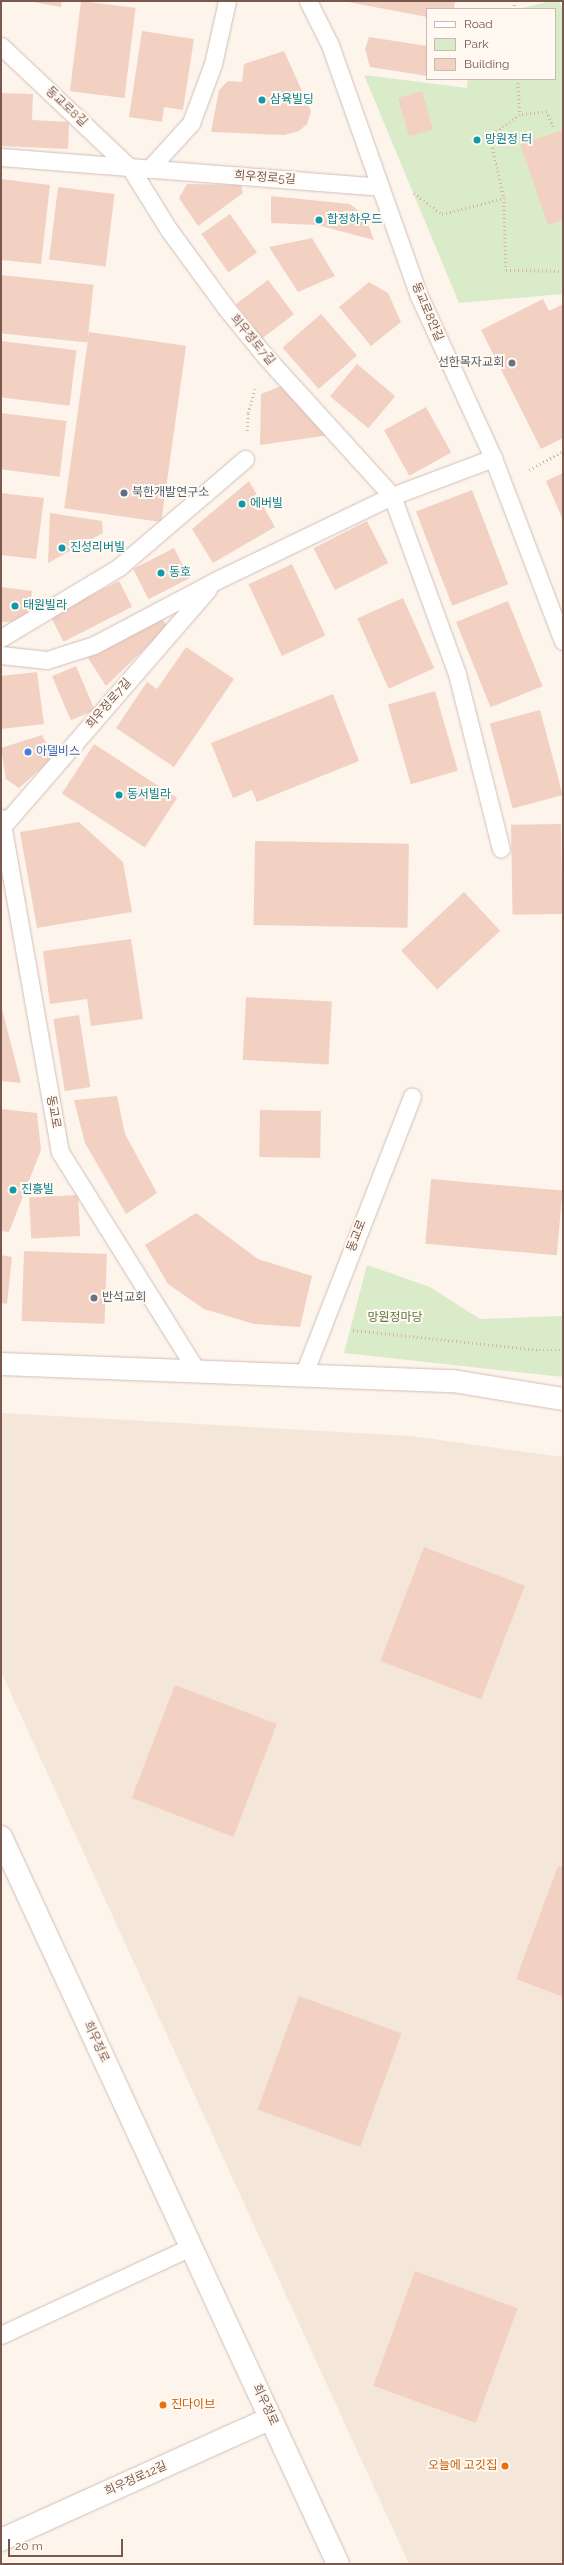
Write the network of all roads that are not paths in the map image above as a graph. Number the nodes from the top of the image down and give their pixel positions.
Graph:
1 (227, 1) edge
2 (308, 1) edge
3 (1, 46) edge
4 (1, 157) edge
5 (131, 168) junction
6 (149, 169) junction
7 (380, 187) junction
8 (493, 458) junction
9 (245, 459) road end
10 (392, 496) junction
11 (215, 581) junction
12 (1, 638) edge
13 (563, 641) edge
14 (1, 655) edge
15 (2, 823) edge
16 (501, 849) dead end
17 (412, 1096) dead end
18 (1, 1364) edge
19 (197, 1371) junction
20 (303, 1376) junction
21 (563, 1400) edge
22 (1, 1837) edge
23 (191, 2248) junction
24 (1, 2335) edge
25 (271, 2418) junction
26 (1, 2540) edge
27 (338, 2564) edge

1 - 6 lane
2 - 7 lane, 동교로8안길
3 - 5 lane, 동교로8길
4 - 5 lane, 희우정로5길
5 - 6 lane, 희우정로5길
5 - 10 lane, 희우정로7길
6 - 7 lane, 희우정로5길
7 - 8 lane, 동교로8안길
8 - 10 lane, 희우정로7길
8 - 13 lane, 동교로8안길
9 - 12 lane
10 - 11 lane, 희우정로7길
10 - 16 lane
11 - 14 lane, 희우정로7길
11 - 15 lane, 희우정로7길
15 - 19 lane, 동교로
17 - 20 lane, 동교로
18 - 19 street
19 - 20 street
20 - 21 street
22 - 23 street, 희우정로
23 - 24 lane
23 - 25 street, 희우정로
25 - 26 street, 희우정로12길
25 - 27 street, 희우정로

